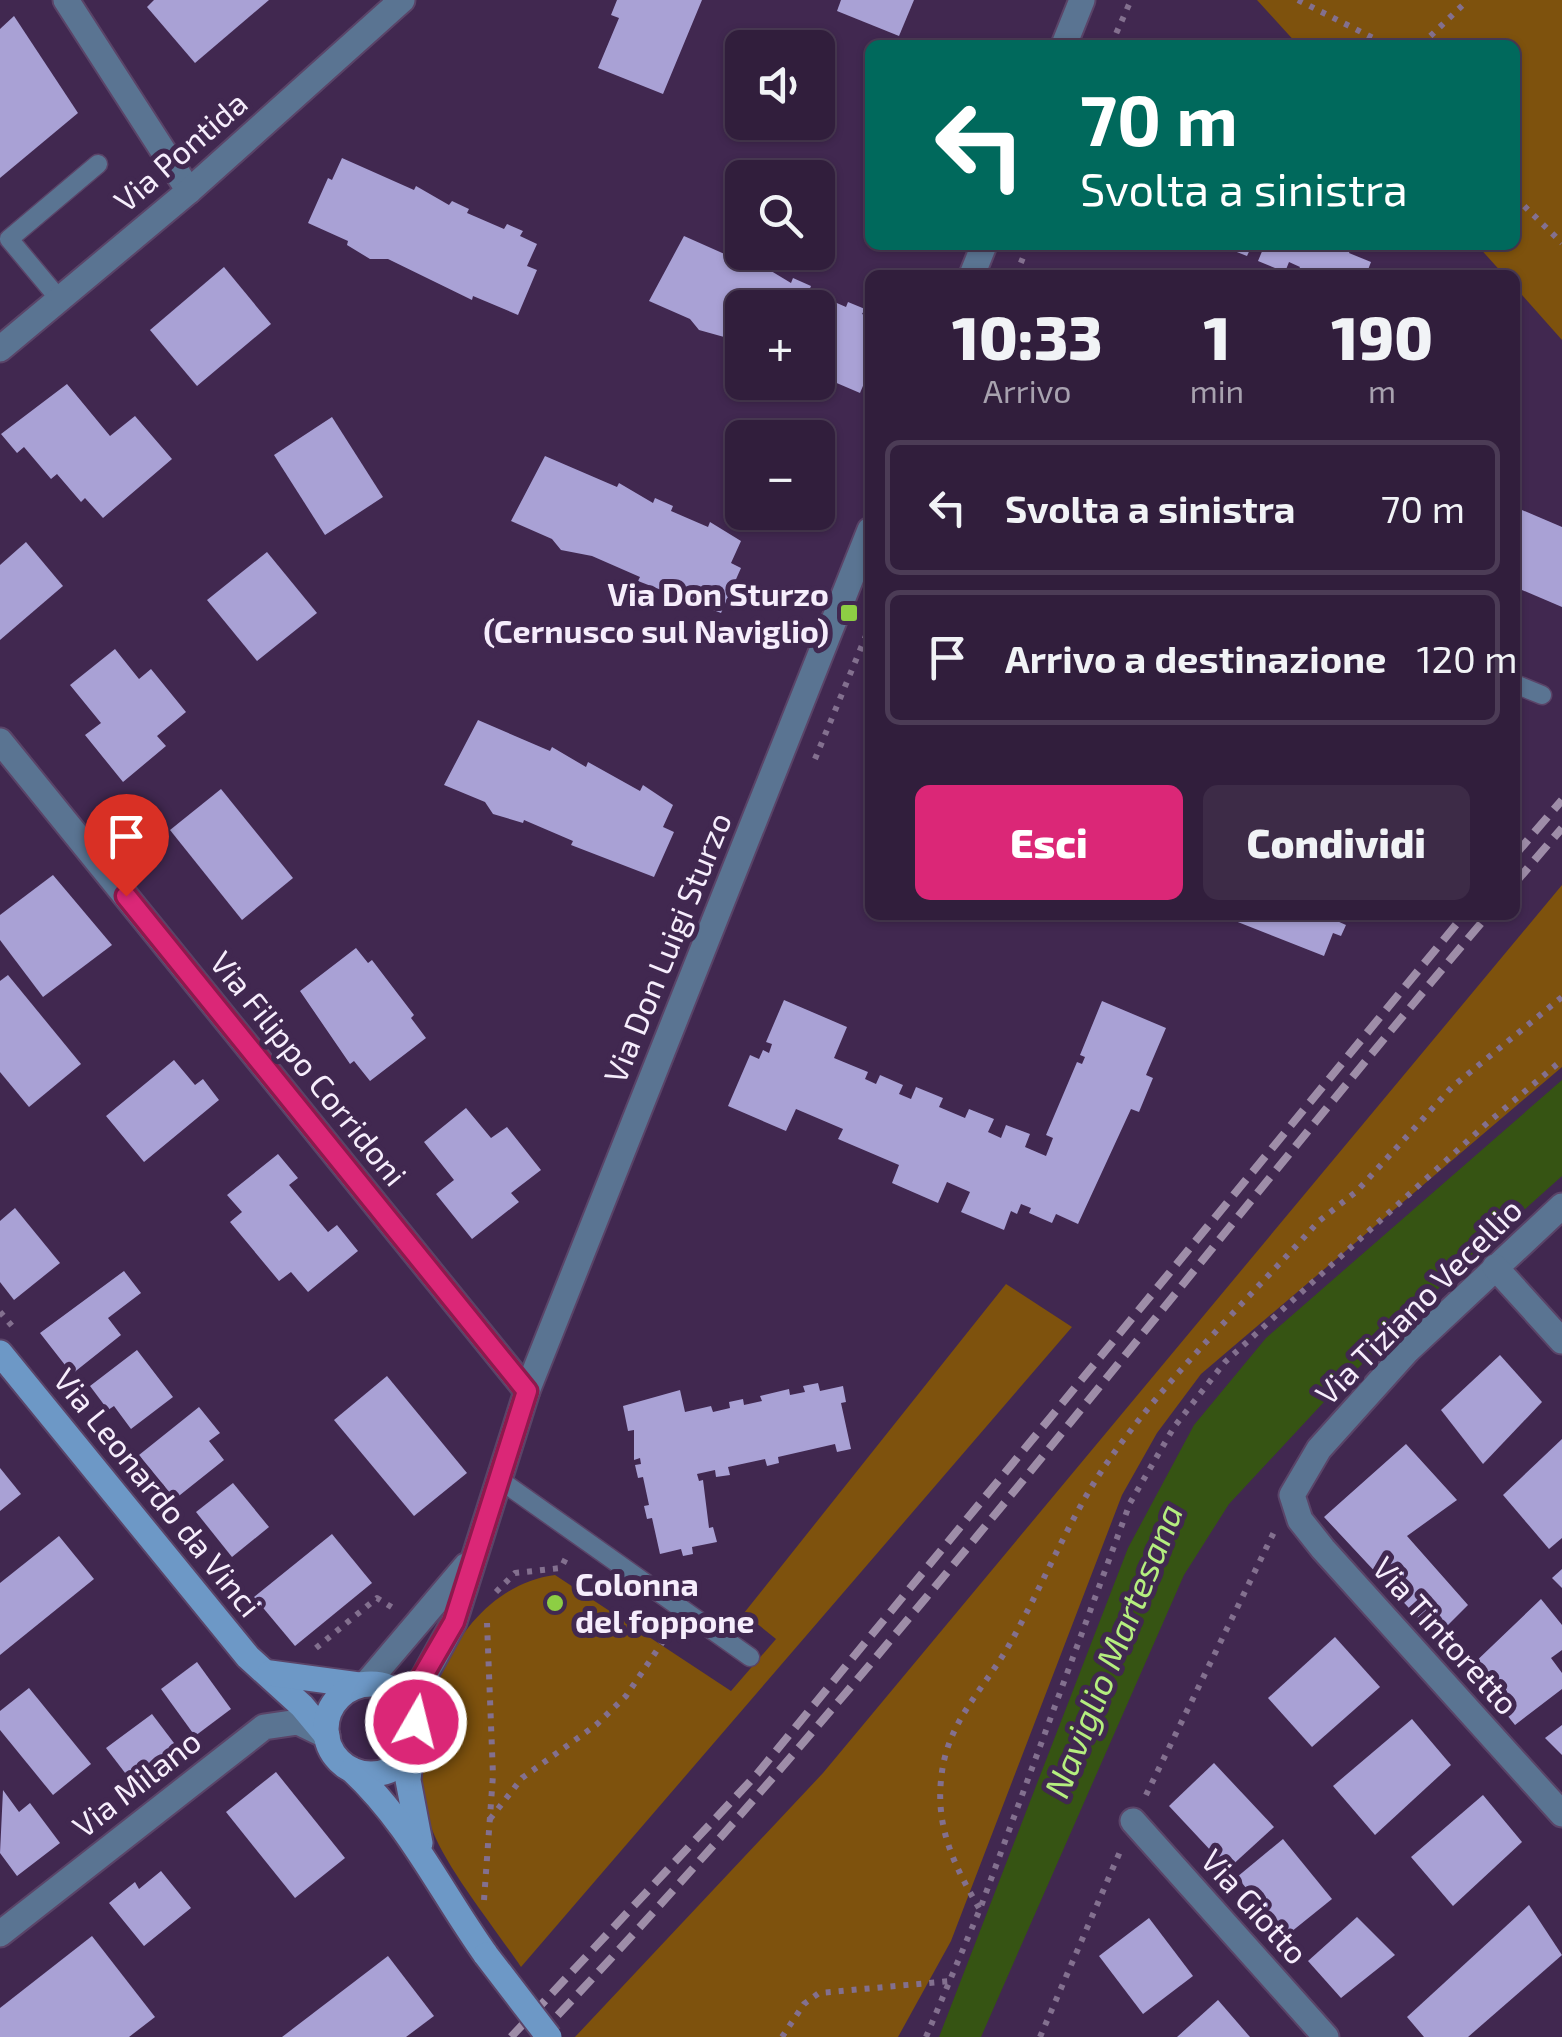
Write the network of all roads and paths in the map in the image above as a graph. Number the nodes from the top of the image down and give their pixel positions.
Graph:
1 (66, 0) edge
2 (402, 0) edge
3 (1082, 0) edge
4 (1131, 0) edge
5 (1298, 0) edge
6 (1468, 0) edge
7 (1066, 40) edge
8 (1113, 40) edge
9 (1377, 40) edge
10 (1425, 40) edge
11 (98, 164) dead end
12 (188, 190) junction
13 (1520, 201) edge
14 (1562, 243) edge
15 (60, 300) junction
16 (0, 349) edge
17 (865, 543) edge
18 (865, 638) edge
19 (1520, 686) edge
20 (1542, 695) dead end
21 (0, 741) edge
22 (810, 770) dead end
23 (1562, 997) edge
24 (1562, 1060) edge
25 (1562, 1206) edge
26 (1494, 1267) junction
27 (0, 1312) edge
28 (1562, 1340) edge
29 (24, 1342) dead end
30 (0, 1353) edge
31 (527, 1391) junction
32 (500, 1480) junction
33 (1292, 1495) junction
34 (578, 1535) junction
35 (478, 1550) junction
36 (493, 1600) dead end
37 (684, 1610) junction
38 (487, 1612) dead end
39 (418, 1624) junction
40 (306, 1657) dead end
41 (750, 1657) dead end
42 (265, 1672) junction
43 (362, 1685) junction
44 (444, 1695) dead end
45 (409, 1704) junction
46 (327, 1736) junction
47 (411, 1751) junction
48 (440, 1751) dead end
49 (351, 1769) junction
50 (1562, 1814) edge
51 (490, 1819) junction
52 (1133, 1821) junction
53 (422, 1853) junction
54 (476, 1886) dead end
55 (484, 1901) junction
56 (980, 1909) junction
57 (491, 1914) dead end
58 (0, 1934) edge
59 (950, 1980) junction
60 (548, 2037) edge
61 (782, 2037) edge
62 (926, 2037) edge
63 (1040, 2037) edge
64 (1326, 2037) edge

1 - 12 street
2 - 12 street, Via Pontida
3 - 7 street
4 - 8 path
5 - 9 path
6 - 10 path
11 - 15 lane
12 - 15 street, Via Pontida
13 - 14 path
15 - 16 street, Via Pontida
17 - 31 street, Via Don Luigi Sturzo
18 - 22 path
19 - 20 lane
21 - 31 street, Via Filippo Corridoni
23 - 56 path
24 - 56 path
25 - 26 street, Via Tiziano Vecellio
26 - 28 street
26 - 33 street, Via Tiziano Vecellio
27 - 29 path
30 - 42 street, Via Leonardo da Vinci
31 - 32 street, Via Don Luigi Sturzo
32 - 34 lane
32 - 35 street, Via Don Luigi Sturzo
33 - 50 street, Via Tintoretto
33 - 52 path
34 - 36 path
34 - 37 lane
35 - 39 street
35 - 45 street, Via Don Luigi Sturzo
37 - 41 lane
37 - 51 path
38 - 51 path
39 - 40 path
39 - 43 street
42 - 43 street
42 - 46 street, Via Leonardo da Vinci
43 - 45 street
43 - 46 street
44 - 48 path
45 - 47 street
46 - 49 street
46 - 58 street, Via Milano
47 - 49 street
47 - 53 street
49 - 53 street
51 - 55 path
52 - 63 path
52 - 64 street, Via Giotto
53 - 60 street, bridge
54 - 55 path
55 - 57 path
56 - 59 path
59 - 61 path
59 - 62 path

